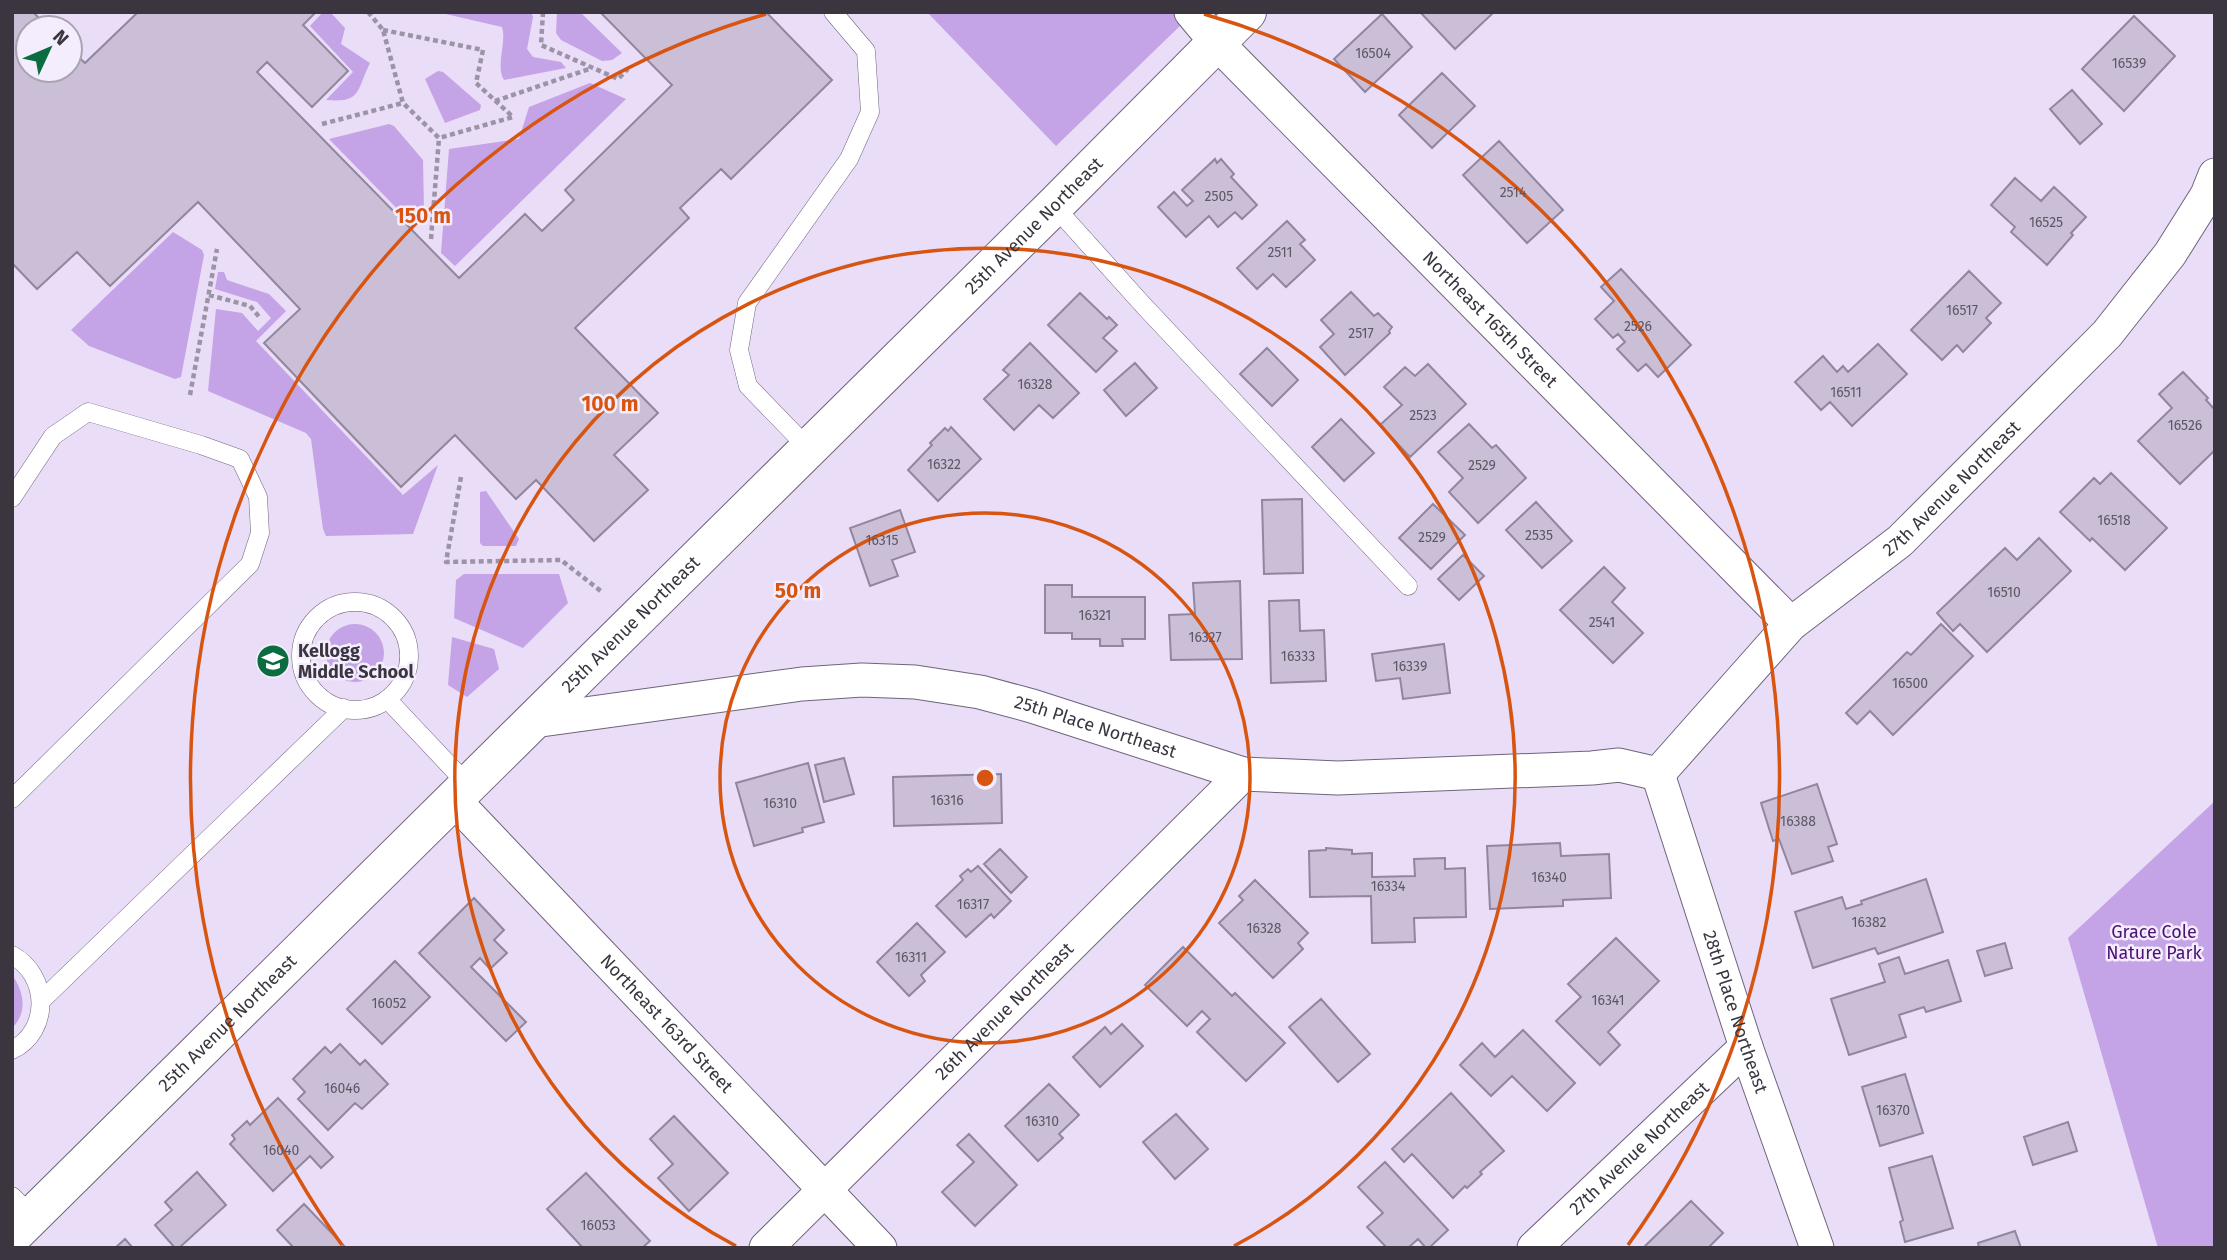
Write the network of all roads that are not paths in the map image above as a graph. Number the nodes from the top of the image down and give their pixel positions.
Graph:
1 (833, 12) edge
2 (1191, 12) edge
3 (1247, 12) edge
4 (1216, 42) junction
5 (2215, 175) edge
6 (1054, 206) junction
7 (808, 449) junction
8 (12, 498) edge
9 (1408, 586) dead end
10 (1791, 624) junction
11 (387, 699) junction
12 (344, 708) junction
13 (534, 721) junction
14 (1243, 774) junction
15 (1658, 774) junction
16 (461, 792) junction
17 (12, 799) edge
18 (12, 955) edge
19 (41, 1001) junction
20 (1746, 1047) junction
21 (12, 1050) edge
22 (824, 1189) junction
23 (19, 1216) edge
24 (766, 1248) edge
25 (880, 1248) edge
26 (1534, 1248) edge
27 (1817, 1248) edge

1 - 7 lane
2 - 4 street, Northeast 165th Street
3 - 4 street, 25th Avenue Northeast
4 - 6 street, 25th Avenue Northeast
4 - 10 street, Northeast 165th Street
5 - 10 street, 27th Avenue Northeast
6 - 7 street, 25th Avenue Northeast
6 - 9 lane
7 - 13 street, 25th Avenue Northeast
8 - 17 lane
10 - 15 street, 27th Avenue Northeast
11 - 12 lane
11 - 12 lane
11 - 16 lane
12 - 19 lane
13 - 14 street, 25th Place Northeast
13 - 16 street, 25th Avenue Northeast
14 - 15 street, 25th Place Northeast
14 - 22 street, 26th Avenue Northeast
15 - 20 street, 28th Place Northeast
16 - 22 street, Northeast 163rd Street
16 - 23 street, 25th Avenue Northeast
18 - 19 lane
19 - 21 lane
20 - 26 street, 27th Avenue Northeast
20 - 27 street, 28th Place Northeast
22 - 24 street, 26th Avenue Northeast
22 - 25 street, Northeast 163rd Street

